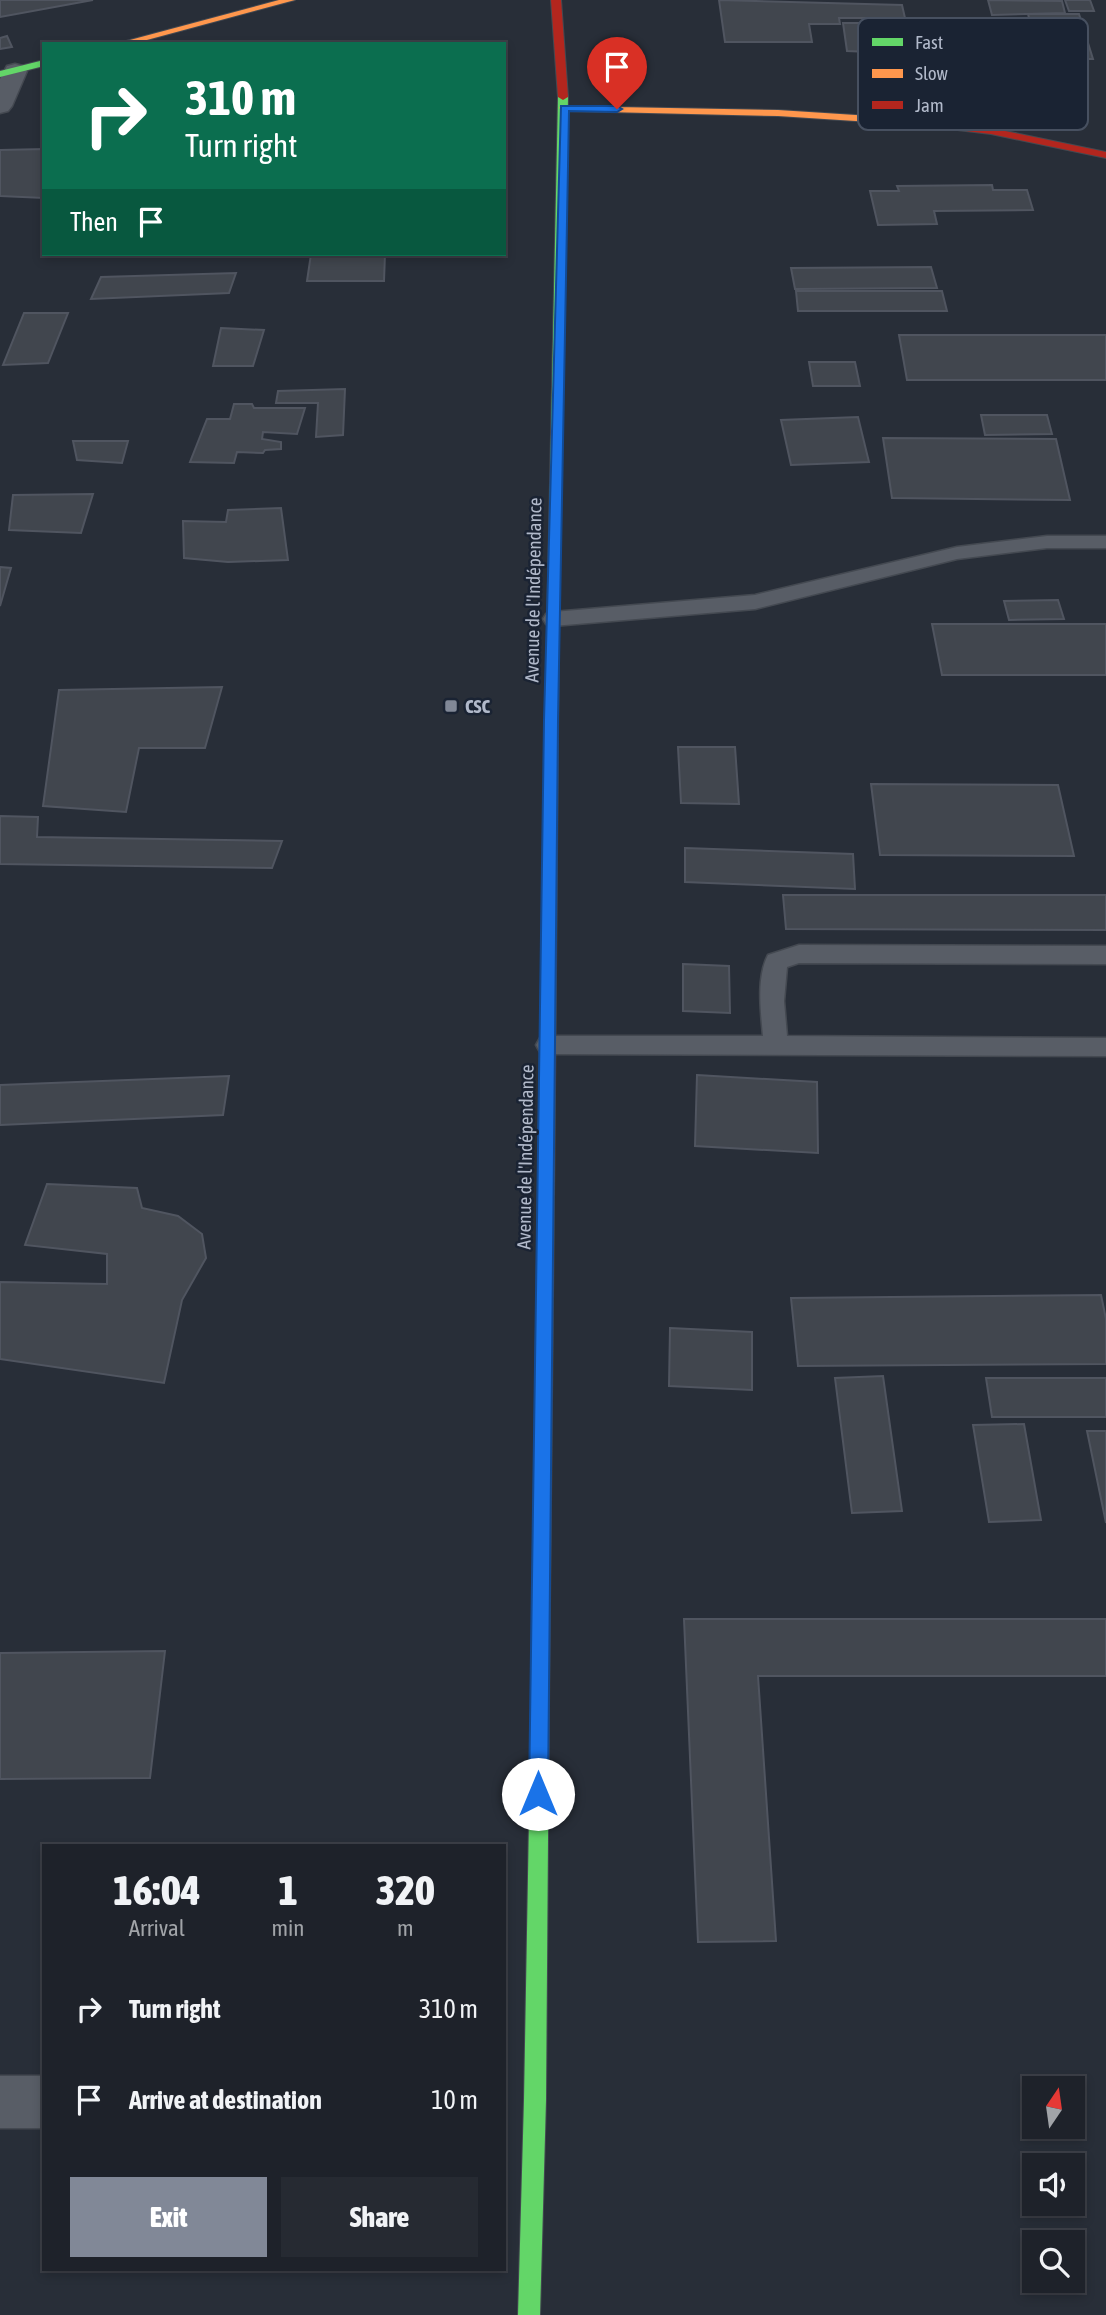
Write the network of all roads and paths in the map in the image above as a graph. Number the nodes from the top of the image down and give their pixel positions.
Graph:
1 (290, 0) edge
2 (556, 0) edge
3 (128, 42) edge
4 (42, 64) edge
5 (8, 72) edge
6 (0, 106) edge
7 (564, 108) junction
8 (858, 117) edge
9 (983, 130) edge
10 (1106, 155) edge
11 (1106, 542) edge
12 (553, 619) junction
13 (1106, 955) edge
14 (548, 1045) junction
15 (776, 1045) junction
16 (1106, 1047) edge
17 (519, 2100) edge
18 (0, 2102) edge
19 (42, 2102) edge
20 (528, 2315) edge

1 - 3 main road
2 - 7 main road, Avenue de l'Indépendance
4 - 5 main road
5 - 6 street
7 - 8 main road
7 - 12 main road, Avenue de l'Indépendance
9 - 10 main road
11 - 12 lane
12 - 14 main road, Avenue de l'Indépendance
13 - 15 lane
14 - 15 lane
14 - 17 main road, Avenue de l'Indépendance
15 - 16 lane
17 - 20 main road, Avenue de l'Indépendance
18 - 19 street

